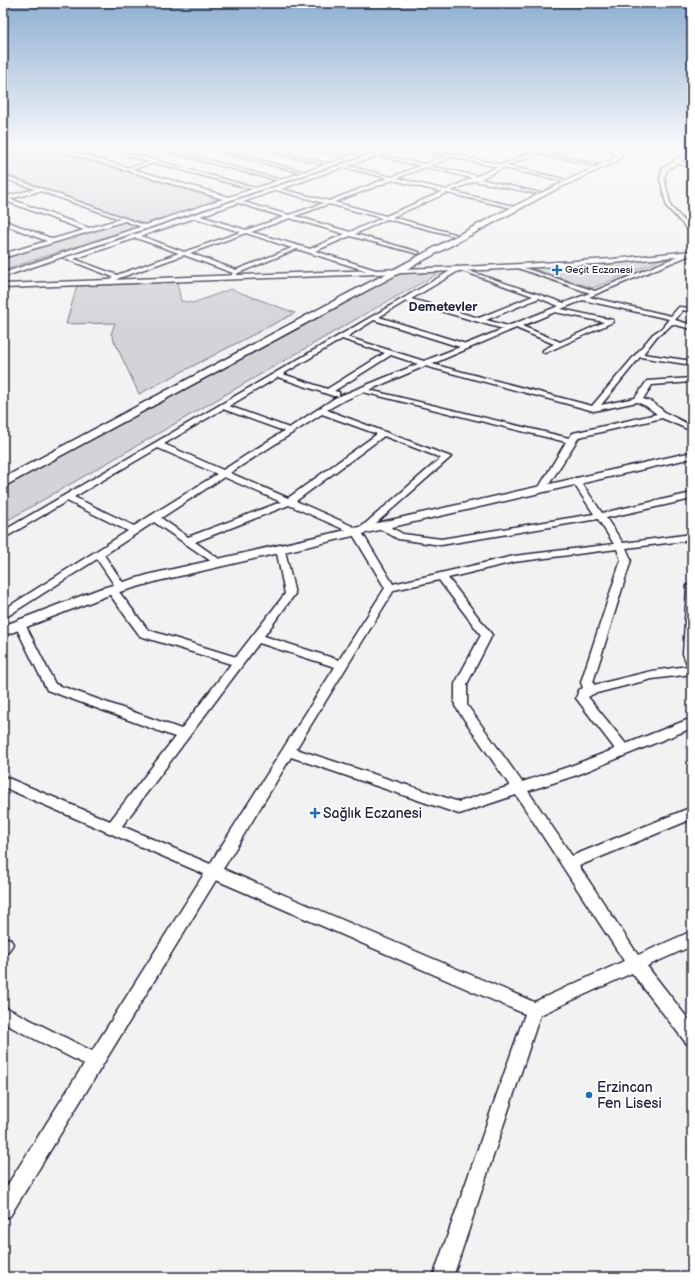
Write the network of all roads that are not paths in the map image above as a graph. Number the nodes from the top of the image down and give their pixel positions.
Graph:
1 (28, 208) edge
2 (94, 208) edge
3 (205, 208) edge
4 (222, 208) edge
5 (260, 208) edge
6 (314, 208) edge
7 (346, 208) edge
8 (408, 208) edge
9 (507, 208) edge
10 (517, 208) edge
11 (670, 208) edge
12 (187, 214) junction
13 (196, 216) junction
14 (290, 216) junction
15 (385, 218) junction
16 (126, 219) junction
17 (3, 222) edge
18 (147, 227) junction
19 (89, 230) junction
20 (246, 231) junction
21 (692, 232) edge
22 (128, 233) junction
23 (350, 234) junction
24 (453, 235) junction
25 (135, 236) junction
26 (52, 241) junction
27 (298, 247) junction
28 (3, 250) edge
29 (311, 251) junction
30 (691, 252) edge
31 (11, 253) junction
32 (183, 254) junction
33 (417, 254) junction
34 (3, 256) edge
35 (61, 256) junction
36 (68, 259) junction
37 (517, 266) junction
38 (458, 268) junction
39 (385, 270) junction
40 (404, 270) junction
41 (374, 271) junction
42 (235, 274) junction
43 (3, 275) edge
44 (114, 279) junction
45 (3, 286) edge
46 (596, 293) junction
47 (539, 296) junction
48 (583, 298) junction
49 (405, 299) junction
50 (566, 306) junction
51 (555, 310) junction
52 (692, 310) edge
53 (374, 318) junction
54 (671, 319) junction
55 (480, 320) junction
56 (692, 327) edge
57 (514, 328) junction
58 (341, 337) junction
59 (559, 344) junction
60 (468, 346) junction
61 (545, 351) dead end
62 (390, 353) junction
63 (638, 355) junction
64 (692, 363) edge
65 (425, 364) junction
66 (278, 375) junction
67 (692, 380) edge
68 (362, 390) junction
69 (329, 391) junction
70 (345, 397) junction
71 (638, 400) junction
72 (224, 407) junction
73 (594, 409) junction
74 (322, 411) junction
75 (663, 415) junction
76 (692, 430) edge
77 (290, 431) junction
78 (383, 433) junction
79 (571, 441) junction
80 (158, 445) junction
81 (692, 455) edge
82 (3, 472) edge
83 (225, 474) junction
84 (576, 481) junction
85 (3, 483) edge
86 (542, 488) junction
87 (692, 496) edge
88 (68, 498) junction
89 (289, 502) junction
90 (600, 516) junction
91 (156, 519) junction
92 (380, 525) junction
93 (360, 530) junction
94 (136, 531) junction
95 (3, 535) edge
96 (692, 537) edge
97 (188, 541) junction
98 (620, 545) junction
99 (281, 548) junction
100 (99, 555) junction
101 (218, 562) junction
102 (441, 576) junction
103 (692, 586) edge
104 (390, 588) junction
105 (117, 589) junction
106 (3, 617) edge
107 (11, 628) edge
108 (257, 638) junction
109 (239, 662) junction
110 (692, 664) edge
111 (342, 665) junction
112 (692, 670) edge
113 (590, 690) junction
114 (692, 723) edge
115 (184, 735) junction
116 (623, 750) junction
117 (288, 751) junction
118 (3, 781) edge
119 (519, 788) junction
120 (692, 813) edge
121 (113, 828) junction
122 (569, 864) junction
123 (214, 872) junction
124 (692, 938) edge
125 (635, 964) junction
126 (534, 1010) junction
127 (3, 1014) edge
128 (692, 1037) edge
129 (95, 1062) junction
130 (3, 1209) edge
131 (443, 1277) edge

1 - 19 street
2 - 16 street
3 - 12 street
4 - 13 street
5 - 14 street
6 - 14 street
7 - 15 street
8 - 15 street
9 - 24 main road
10 - 40 main road
11 - 21 street
12 - 13 street
12 - 18 street
13 - 20 street
13 - 25 street
14 - 20 street
14 - 23 street
15 - 23 street
15 - 24 street
16 - 18 street
16 - 19 street
17 - 26 street
18 - 22 street
19 - 26 street
20 - 27 street
20 - 32 street
22 - 25 street
22 - 35 street
23 - 29 street
23 - 33 street
24 - 33 main road
25 - 32 street
25 - 36 street
26 - 31 street
27 - 29 street
27 - 42 street
28 - 31 street
29 - 41 street
30 - 37 street
30 - 38 street
30 - 46 street
31 - 34 street
32 - 42 street
32 - 44 street
33 - 39 main road
35 - 36 street
35 - 43 street
36 - 44 street
37 - 38 street
37 - 46 street
38 - 40 street
38 - 47 street
38 - 49 street
39 - 40 street
39 - 41 street
39 - 82 main road
40 - 85 main road
41 - 42 street
42 - 44 street
44 - 45 street
46 - 48 street
47 - 50 street
47 - 55 street
48 - 50 street
48 - 54 street
49 - 53 street
49 - 55 street
50 - 51 street
51 - 57 street
51 - 59 street
52 - 54 street
53 - 58 street
53 - 60 street
54 - 56 street
54 - 63 street
55 - 57 street
57 - 59 street
57 - 60 street
58 - 62 street
58 - 66 street
59 - 61 street
60 - 65 street
62 - 65 street
62 - 69 street
63 - 64 street
63 - 73 street
65 - 68 street
65 - 73 street
66 - 69 street
66 - 72 street
67 - 71 street
68 - 70 street
68 - 79 street
69 - 70 street
70 - 74 street
71 - 73 street
71 - 75 street
72 - 77 street
72 - 80 street
74 - 77 street
74 - 78 street
75 - 76 street
75 - 79 street
77 - 83 street
78 - 89 street
78 - 93 street
79 - 86 street
80 - 83 street
80 - 88 street
81 - 84 street
83 - 89 street
83 - 91 street
84 - 86 street
84 - 90 street
86 - 92 street
87 - 90 street
88 - 94 street
88 - 95 street
89 - 93 street
89 - 97 street
90 - 92 street
90 - 98 street
91 - 94 street
91 - 97 street
92 - 93 street
93 - 99 street
93 - 104 street
94 - 100 street
96 - 98 street
97 - 101 street
98 - 102 street
98 - 113 street
99 - 101 street
99 - 108 street
100 - 105 street
100 - 106 street
101 - 105 street
102 - 104 street
102 - 119 street
103 - 110 street
104 - 111 street
105 - 107 street
105 - 109 street
106 - 107 street
107 - 115 street
108 - 109 street
108 - 111 street
109 - 115 street
111 - 117 street
112 - 113 street
113 - 116 street
114 - 116 street
115 - 121 street
116 - 119 street
117 - 119 street
117 - 123 street
118 - 121 street
119 - 122 street
120 - 122 street
121 - 123 street
122 - 125 street
123 - 126 street
123 - 129 street
124 - 125 street
125 - 126 street
125 - 128 street
126 - 131 street
127 - 129 street
129 - 130 street

